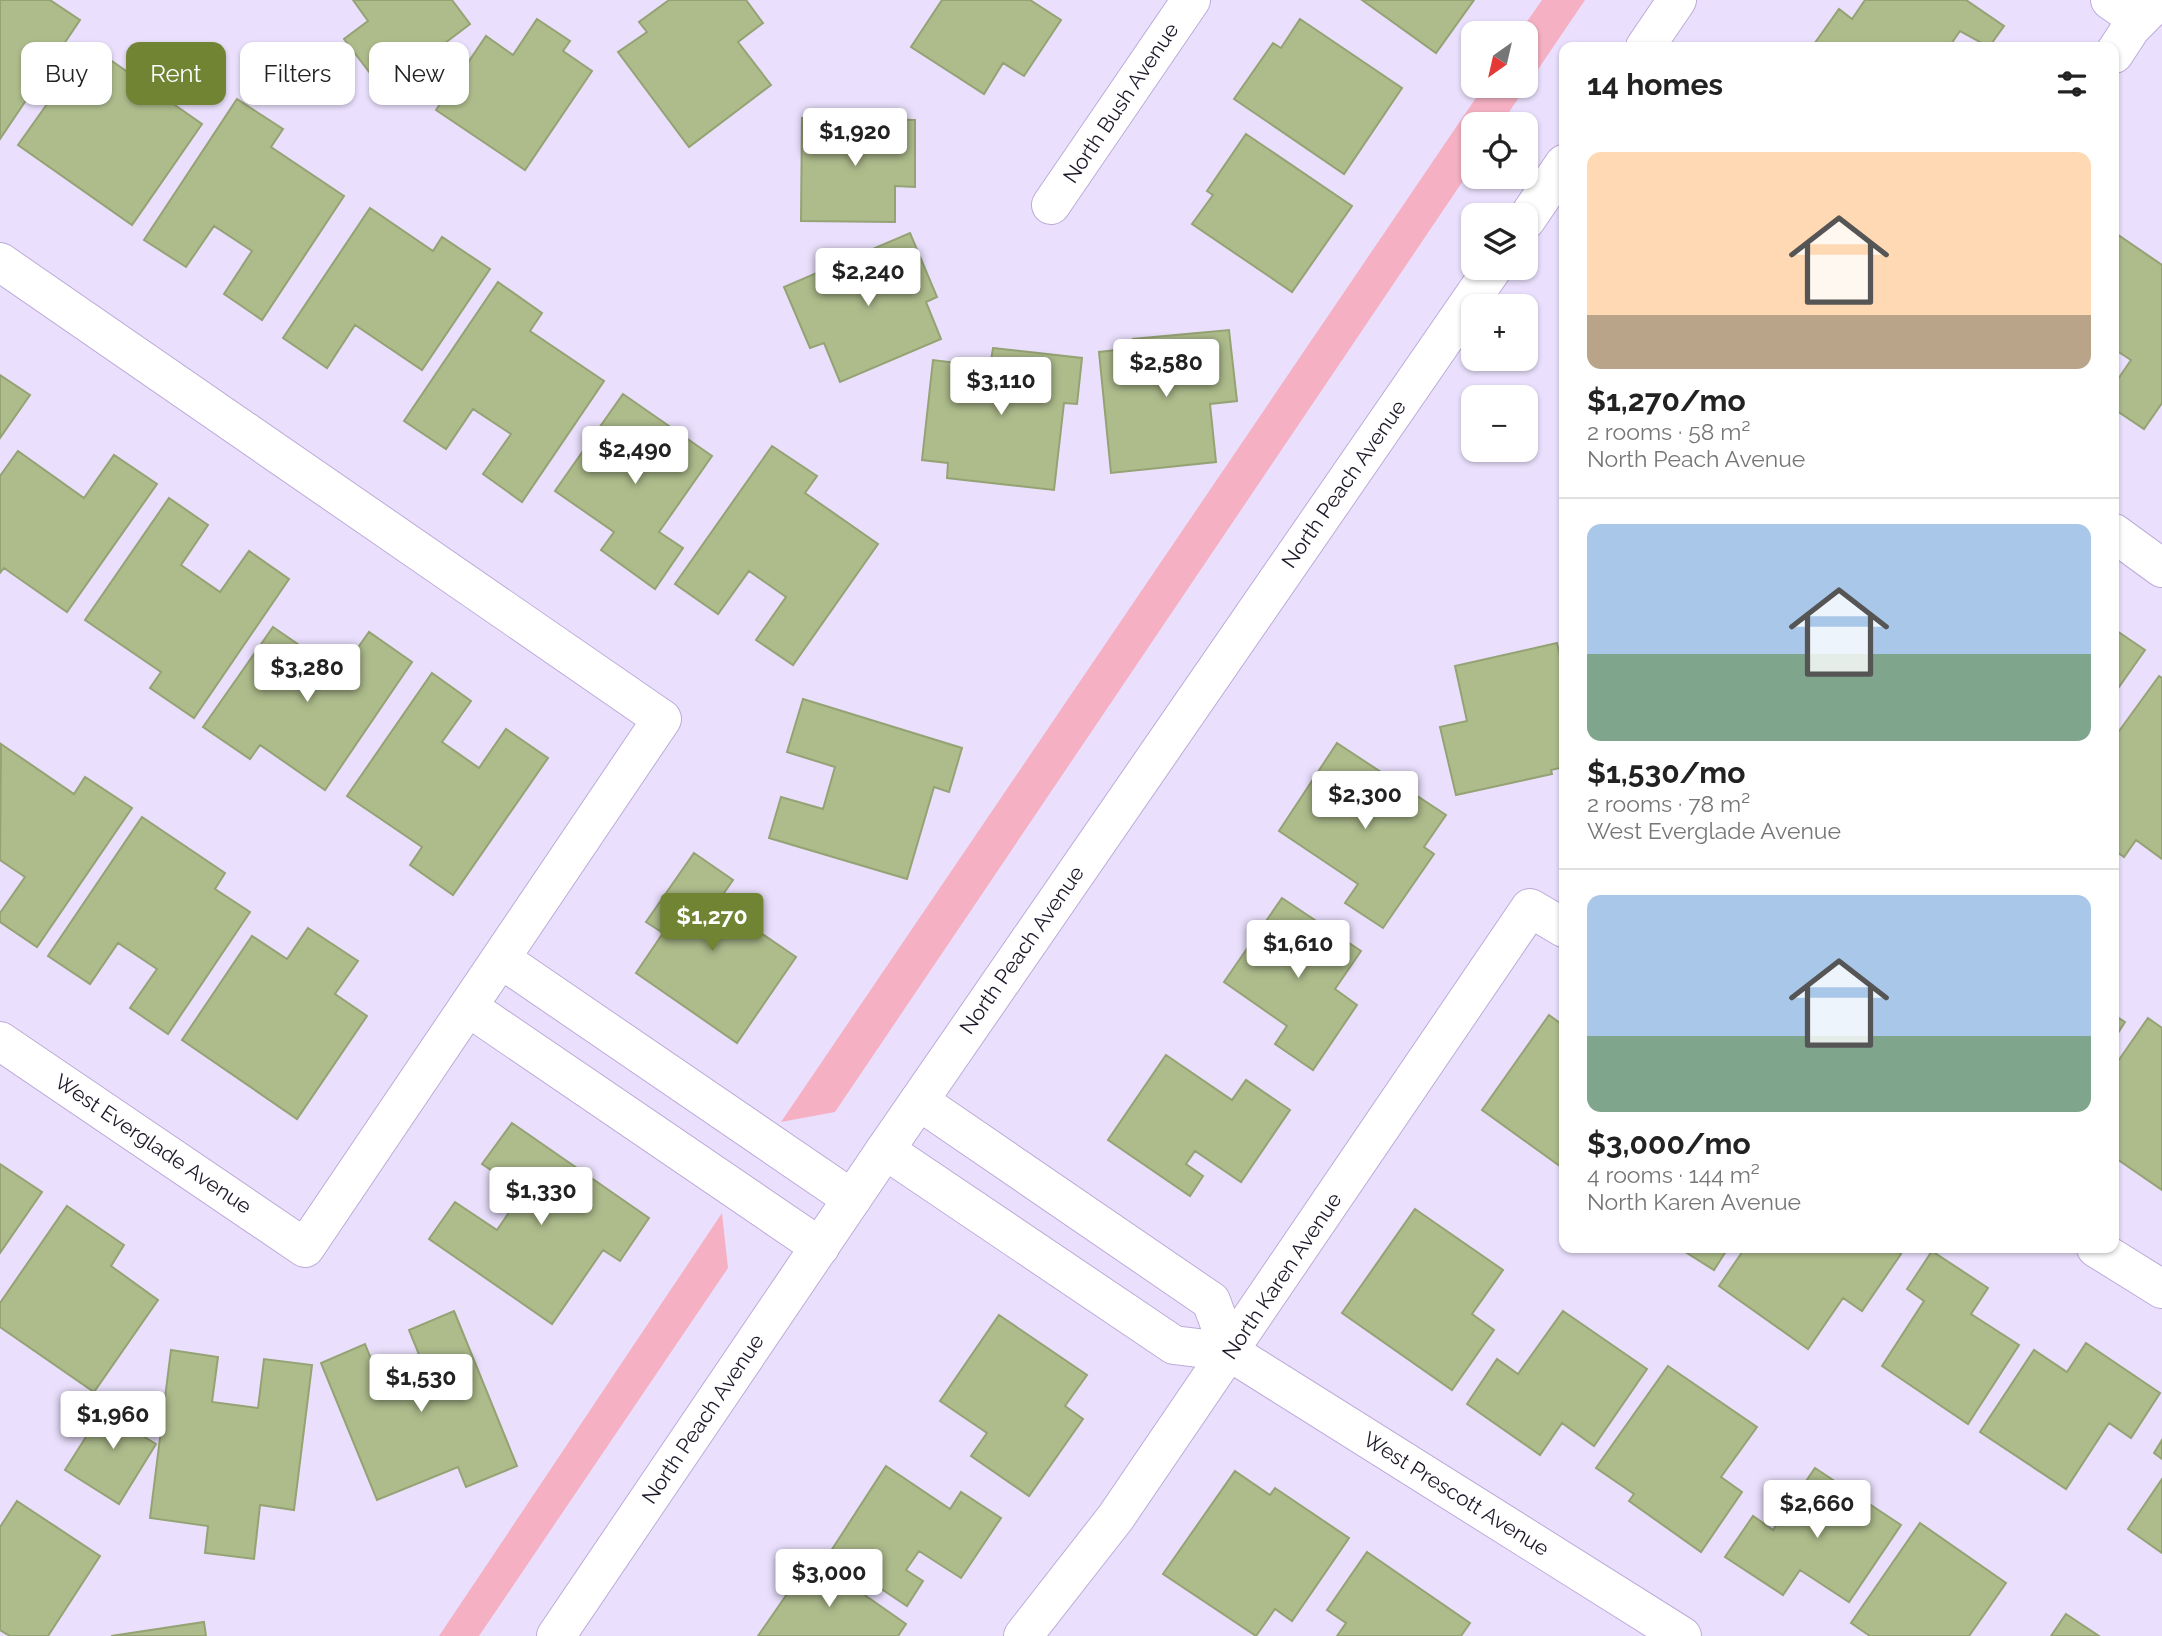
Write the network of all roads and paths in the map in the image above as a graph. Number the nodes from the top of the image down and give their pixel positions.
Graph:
1 (1191, 0) edge
2 (1677, 0) edge
3 (2136, 7) edge
4 (1648, 42) edge
5 (2119, 43) edge
6 (1559, 171) edge
7 (1538, 203) edge
8 (1051, 205) dead end
9 (0, 262) edge
10 (1485, 280) edge
11 (2119, 537) edge
12 (2162, 568) edge
13 (1559, 925) edge
14 (501, 959) junction
15 (468, 1007) junction
16 (0, 1041) edge
17 (919, 1101) junction
18 (885, 1150) junction
19 (852, 1199) junction
20 (820, 1247) junction
21 (2104, 1253) edge
22 (2162, 1289) edge
23 (1230, 1352) junction
24 (556, 1636) edge
25 (1023, 1636) edge
26 (1682, 1636) edge

1 - 8 street, North Bush Avenue
2 - 4 street
3 - 5 street
6 - 7 street
9 - 14 street
10 - 17 street, North Peach Avenue
11 - 12 street
13 - 23 street, North Karen Avenue
14 - 15 street
14 - 19 street
15 - 16 street, West Everglade Avenue
15 - 20 street
17 - 18 street, North Peach Avenue
17 - 23 street
18 - 19 street, North Peach Avenue
18 - 23 street, West Prescott Avenue
19 - 20 street, North Peach Avenue
20 - 24 street, North Peach Avenue
21 - 22 street
23 - 25 street, North Karen Avenue
23 - 26 street, West Prescott Avenue

